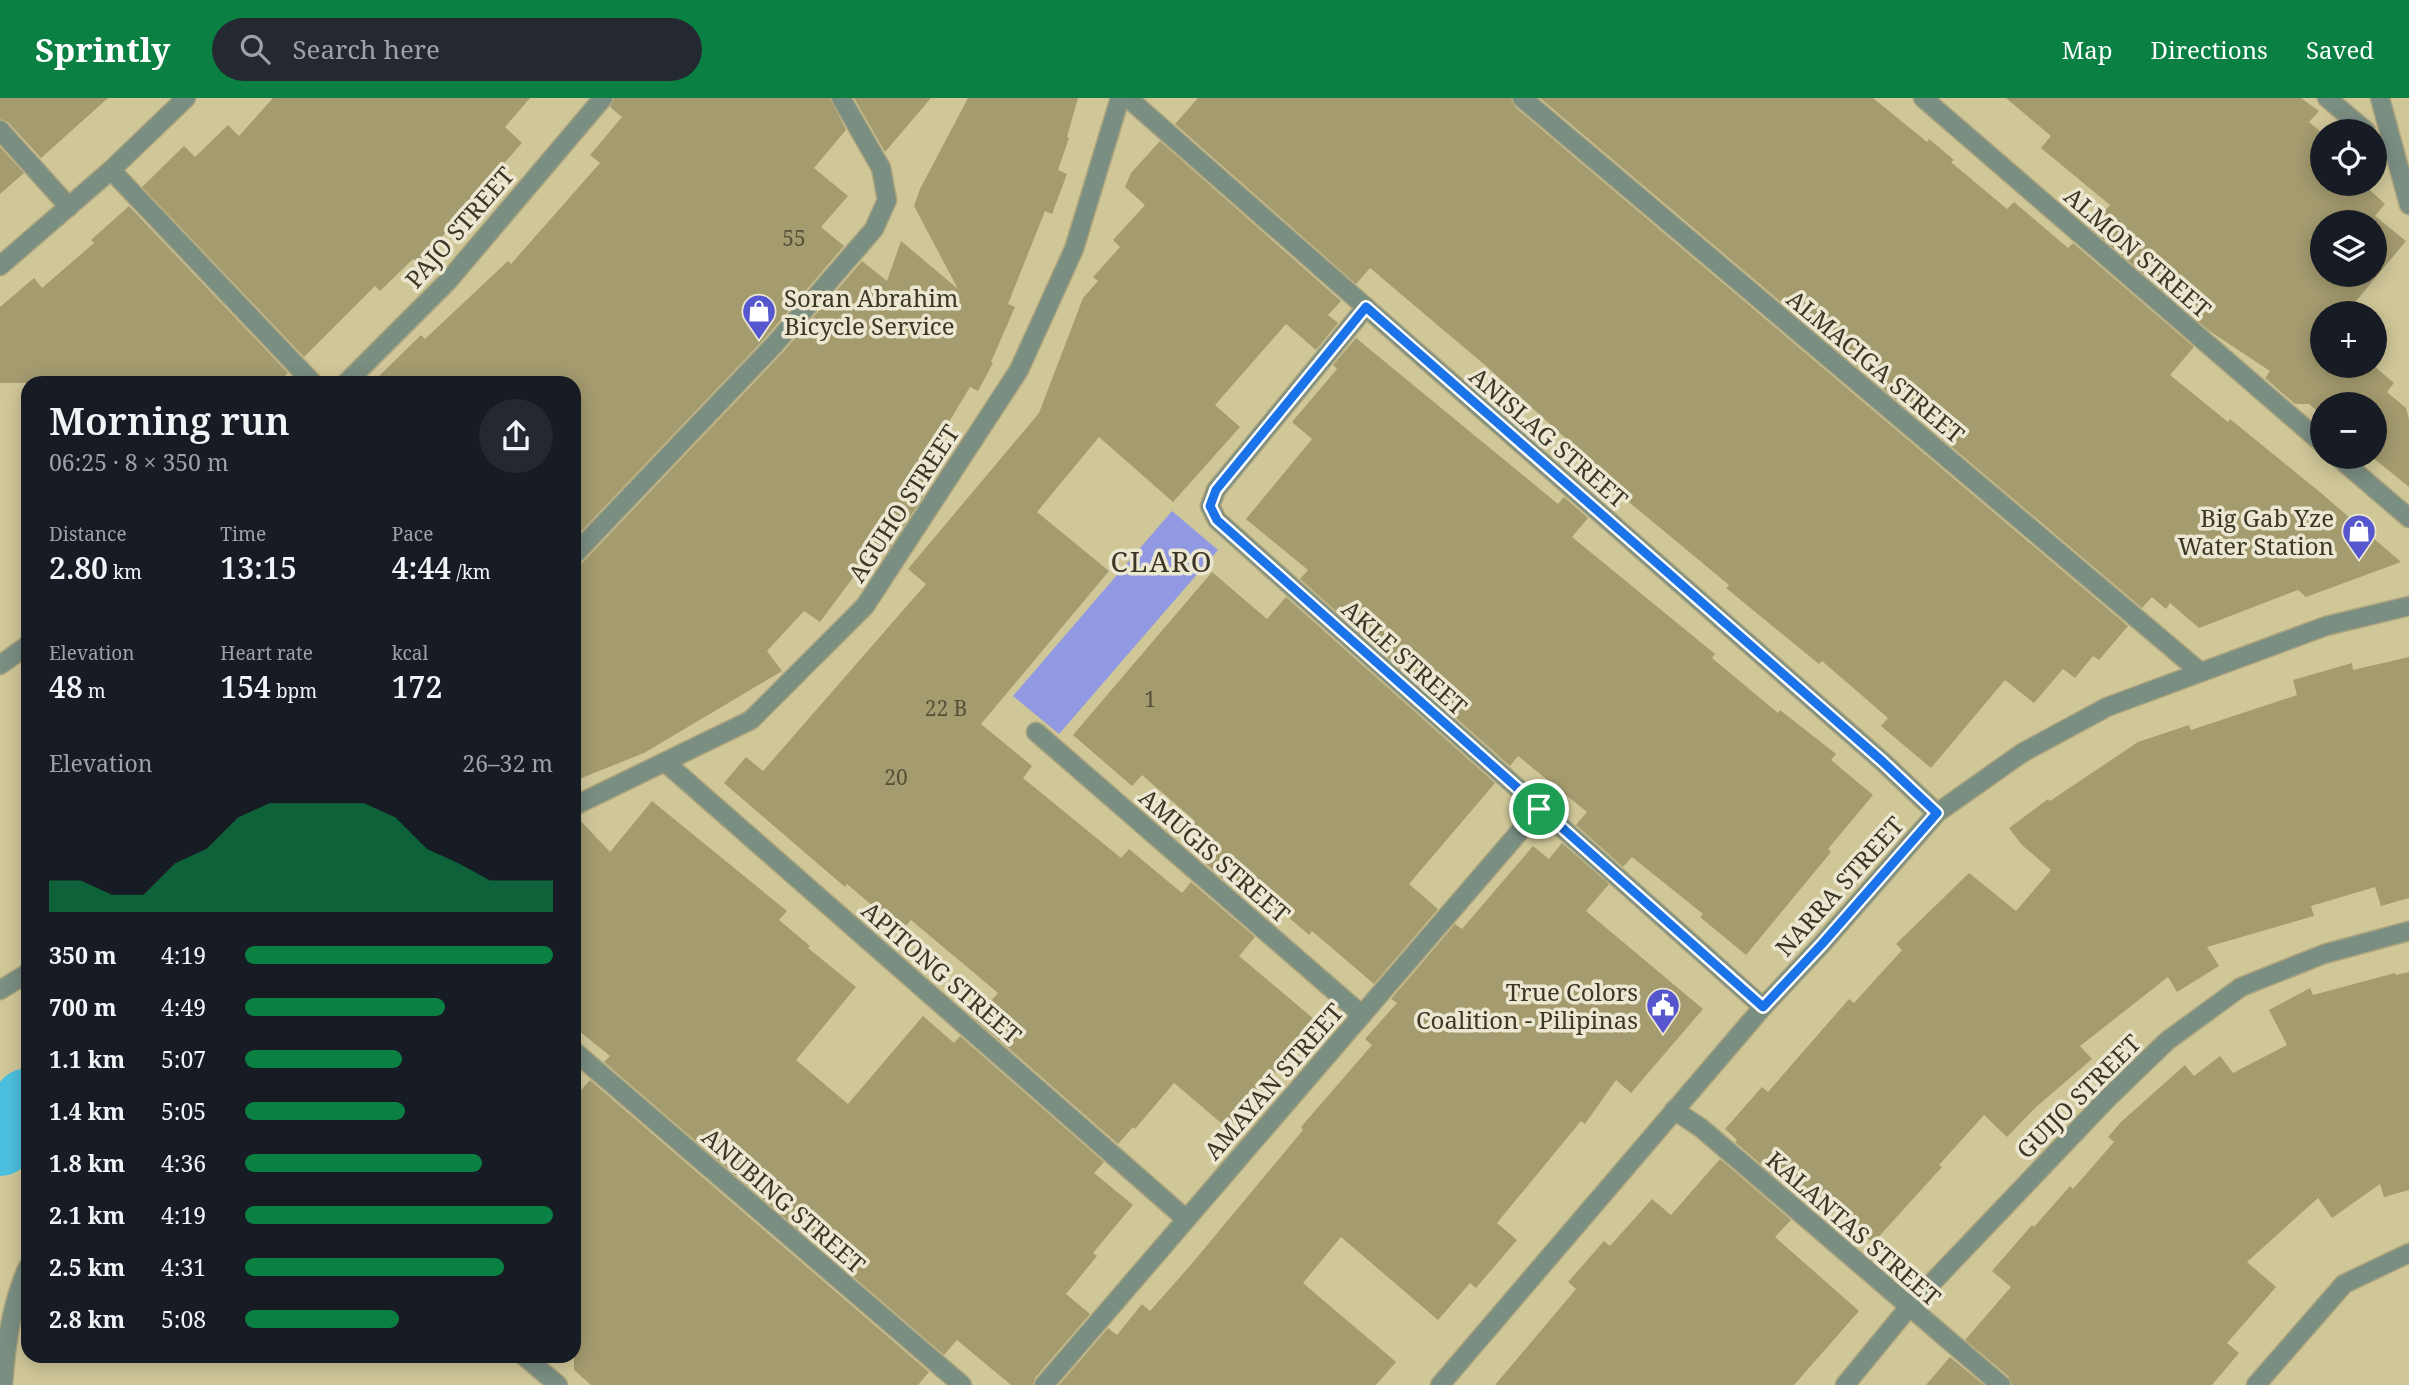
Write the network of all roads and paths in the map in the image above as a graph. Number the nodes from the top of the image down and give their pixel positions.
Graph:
1 (186, 98) edge
2 (603, 98) edge
3 (841, 98) edge
4 (1120, 98) edge
5 (1128, 98) edge
6 (1522, 98) edge
7 (1923, 98) edge
8 (2327, 98) edge
9 (2380, 98) edge
10 (2352, 119) edge
11 (0, 130) edge
12 (2387, 149) edge
13 (2395, 156) junction
14 (111, 170) junction
15 (2409, 205) edge
16 (69, 207) junction
17 (0, 266) edge
18 (1366, 307) junction
19 (306, 376) edge
20 (353, 376) edge
21 (2310, 433) edge
22 (2352, 469) edge
23 (2409, 518) edge
24 (581, 548) edge
25 (2409, 606) edge
26 (21, 650) edge
27 (0, 665) edge
28 (2199, 671) junction
29 (1036, 732) dead end
30 (666, 763) junction
31 (581, 803) edge
32 (1539, 809) junction
33 (1937, 813) junction
34 (2409, 931) edge
35 (21, 977) edge
36 (0, 990) edge
37 (1763, 1007) junction
38 (1362, 1015) junction
39 (581, 1057) edge
40 (1674, 1110) junction
41 (1186, 1219) junction
42 (2409, 1252) edge
43 (21, 1282) edge
44 (1909, 1307) junction
45 (532, 1363) edge
46 (3, 1385) edge
47 (558, 1385) edge
48 (962, 1385) edge
49 (1044, 1385) edge
50 (1440, 1385) edge
51 (1845, 1385) edge
52 (2001, 1385) edge
53 (2256, 1385) edge

1 - 14 street
2 - 20 street, PAJO STREET
3 - 24 street
4 - 30 street, AGUHO STREET
5 - 18 street, ANISLAG STREET
6 - 28 street, ALMACIGA STREET
7 - 21 street, ALMON STREET
8 - 10 street
9 - 13 street
11 - 16 street
12 - 13 street
13 - 15 street
14 - 16 street
14 - 19 street
16 - 17 street
18 - 32 street, AKLE STREET
18 - 33 street, ANISLAG STREET
22 - 23 street
25 - 28 street, NARRA STREET
26 - 27 street
28 - 33 street, NARRA STREET
29 - 38 street, AMUGIS STREET
30 - 31 street, AGUHO STREET
30 - 41 street, APITONG STREET
32 - 37 street, AKLE STREET
32 - 38 street, AMAYAN STREET
33 - 37 street, NARRA STREET
34 - 44 street, GUIJO STREET
35 - 36 street
37 - 40 street, NARRA STREET
38 - 41 street, AMAYAN STREET
39 - 48 street, ANUBING STREET
40 - 44 street, KALANTAS STREET
40 - 50 street, NARRA STREET
41 - 49 street, AMAYAN STREET
42 - 53 street
43 - 46 street
44 - 51 street, GUIJO STREET
44 - 52 street, KALANTAS STREET
45 - 47 street

